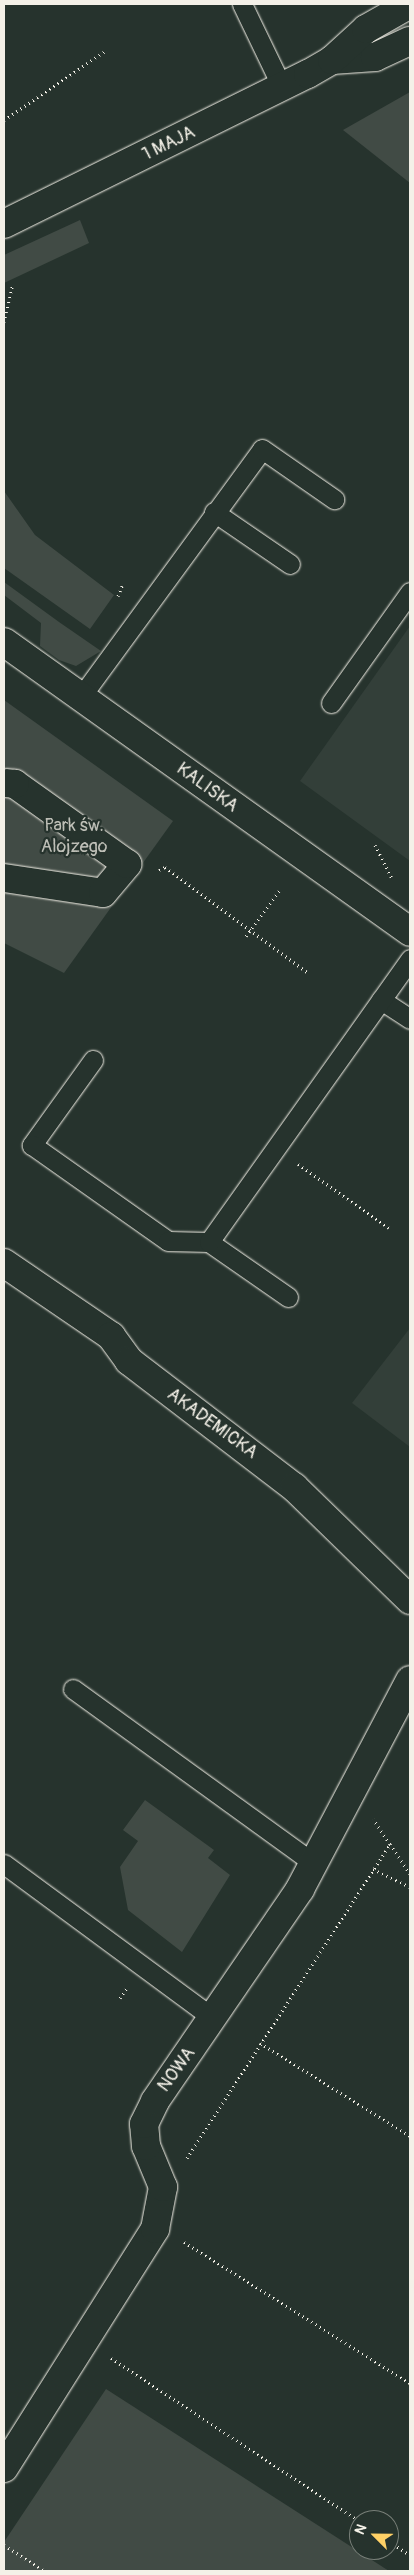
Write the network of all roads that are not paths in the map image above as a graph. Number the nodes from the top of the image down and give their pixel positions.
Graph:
1 (242, 4) edge
2 (410, 4) edge
3 (410, 41) edge
4 (332, 60) junction
5 (282, 86) junction
6 (4, 224) edge
7 (334, 498) dead end
8 (214, 512) junction
9 (290, 564) dead end
10 (410, 592) edge
11 (4, 642) edge
12 (80, 698) junction
13 (331, 703) dead end
14 (5, 786) edge
15 (4, 878) edge
16 (410, 932) edge
17 (410, 959) edge
18 (381, 1000) junction
19 (410, 1019) edge
20 (93, 1060) dead end
21 (209, 1242) junction
22 (4, 1263) edge
23 (288, 1297) dead end
24 (410, 1600) edge
25 (410, 1680) edge
26 (73, 1689) dead end
27 (313, 1863) junction
28 (4, 1864) edge
29 (214, 2019) junction
30 (4, 2468) edge

1 - 5 lane
2 - 4 street, 1 MAJA
3 - 4 street, 1 MAJA
4 - 5 street, 1 MAJA
5 - 6 street, 1 MAJA
7 - 8 lane
8 - 9 lane
8 - 12 lane
10 - 13 lane
11 - 12 street, KALISKA
12 - 16 street, KALISKA
14 - 15 street
17 - 18 lane
18 - 19 lane
18 - 21 lane
20 - 21 lane
21 - 23 lane
22 - 24 street, AKADEMICKA
25 - 27 street, NOWA
26 - 27 lane
27 - 29 street, NOWA
28 - 29 lane
29 - 30 street, NOWA

